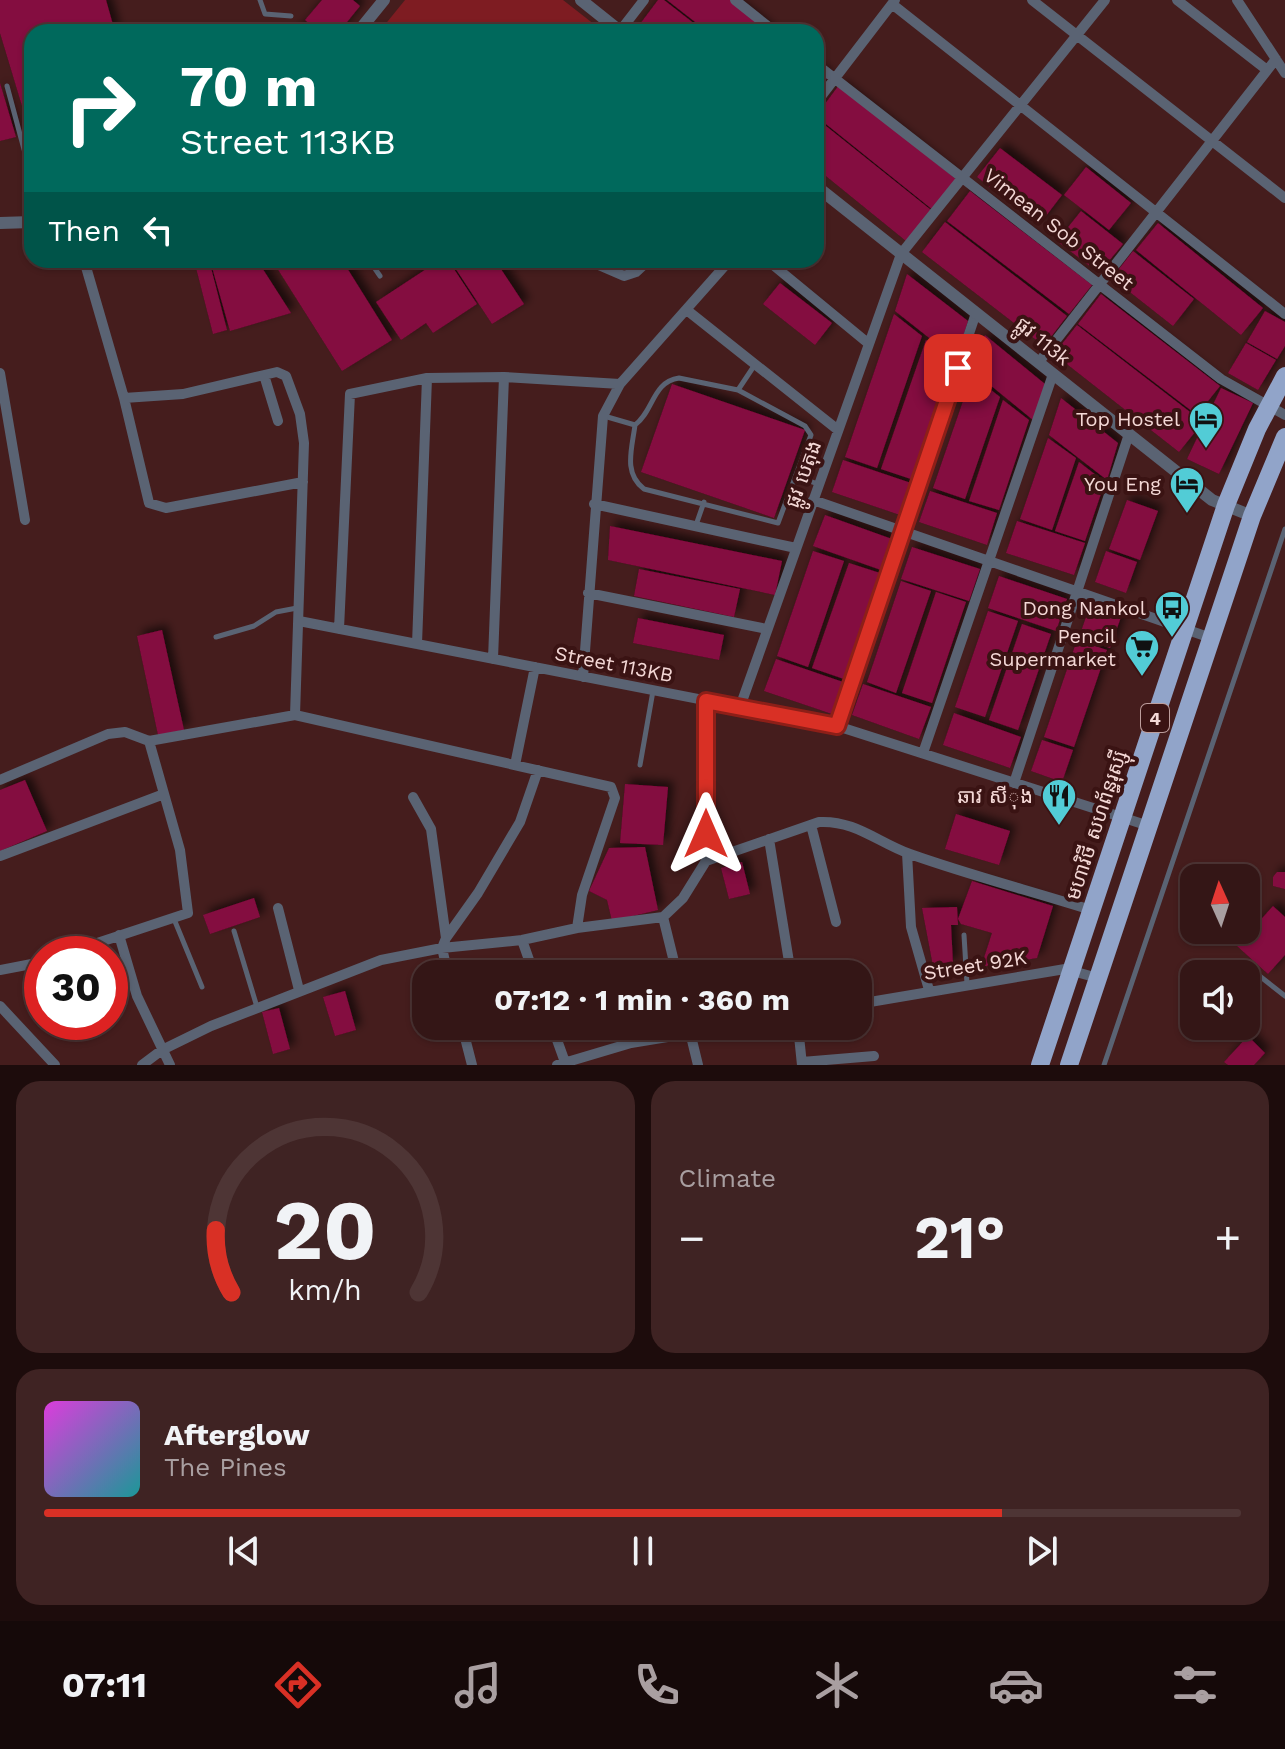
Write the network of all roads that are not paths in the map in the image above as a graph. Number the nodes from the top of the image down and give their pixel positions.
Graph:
1 (260, 0) edge
2 (384, 0) edge
3 (581, 0) edge
4 (644, 0) edge
5 (735, 0) edge
6 (1032, 0) edge
7 (1105, 0) edge
8 (1177, 0) edge
9 (1237, 0) edge
10 (893, 2) edge
11 (291, 16) dead end
12 (364, 24) edge
13 (601, 24) edge
14 (625, 24) edge
15 (765, 24) edge
16 (1077, 36) junction
17 (1276, 59) junction
18 (824, 70) edge
19 (1267, 70) junction
20 (1285, 73) edge
21 (836, 80) junction
22 (7, 86) dead end
23 (824, 94) edge
24 (1021, 106) junction
25 (1212, 141) junction
26 (24, 148) edge
27 (965, 178) junction
28 (824, 192) edge
29 (1285, 198) edge
30 (1155, 214) junction
31 (24, 222) edge
32 (0, 223) edge
33 (901, 254) junction
34 (86, 268) edge
35 (374, 268) edge
36 (606, 268) edge
37 (640, 268) edge
38 (723, 268) edge
39 (777, 268) edge
40 (380, 276) dead end
41 (1099, 284) junction
42 (688, 311) junction
43 (976, 313) junction
44 (1285, 314) edge
45 (869, 344) junction
46 (755, 362) junction
47 (1039, 362) junction
48 (0, 373) edge
49 (1053, 374) junction
50 (264, 375) junction
51 (1285, 376) edge
52 (504, 377) junction
53 (427, 378) junction
54 (620, 384) junction
55 (738, 390) junction
56 (124, 398) junction
57 (1276, 411) edge
58 (603, 416) junction
59 (278, 421) dead end
60 (635, 425) junction
61 (838, 430) junction
62 (1129, 434) junction
63 (1285, 437) edge
64 (798, 477) junction
65 (303, 482) junction
66 (819, 484) junction
67 (813, 500) junction
68 (704, 502) junction
69 (594, 504) junction
70 (1226, 505) junction
71 (1252, 516) junction
72 (25, 520) dead end
73 (696, 526) junction
74 (1285, 529) edge
75 (905, 532) junction
76 (796, 548) junction
77 (992, 562) junction
78 (1077, 591) junction
79 (588, 593) junction
80 (299, 608) junction
81 (299, 621) junction
82 (339, 629) junction
83 (767, 629) junction
84 (1185, 629) junction
85 (216, 637) dead end
86 (1211, 638) junction
87 (417, 644) junction
88 (493, 659) junction
89 (535, 667) junction
90 (583, 677) junction
91 (653, 690) junction
92 (706, 701) junction
93 (740, 707) junction
94 (295, 715) junction
95 (837, 726) junction
96 (149, 741) junction
97 (923, 753) junction
98 (515, 765) junction
99 (640, 765) dead end
100 (538, 770) junction
101 (0, 780) edge
102 (1014, 783) junction
103 (164, 794) junction
104 (413, 797) dead end
105 (1122, 818) junction
106 (811, 825) junction
107 (1149, 826) junction
108 (769, 839) junction
109 (907, 853) junction
110 (0, 856) edge
111 (706, 861) junction
112 (278, 908) dead end
113 (1091, 910) junction
114 (663, 917) junction
115 (174, 919) junction
116 (836, 922) dead end
117 (577, 928) junction
118 (234, 931) dead end
119 (119, 935) junction
120 (964, 935) dead end
121 (116, 936) edge
122 (522, 940) junction
123 (444, 943) junction
124 (446, 960) edge
125 (529, 960) edge
126 (674, 960) edge
127 (789, 960) edge
128 (24, 965) edge
129 (0, 970) edge
130 (1072, 971) junction
131 (1260, 976) edge
132 (1098, 978) junction
133 (967, 984) junction
134 (202, 987) dead end
135 (299, 990) junction
136 (929, 990) junction
137 (1285, 996) edge
138 (872, 1001) edge
139 (0, 1006) edge
140 (257, 1007) junction
141 (466, 1040) edge
142 (556, 1040) edge
143 (644, 1040) edge
144 (692, 1040) edge
145 (799, 1040) edge
146 (162, 1050) junction
147 (874, 1056) dead end
148 (563, 1064) edge
149 (802, 1064) edge
150 (55, 1065) edge
151 (142, 1065) edge
152 (170, 1065) edge
153 (472, 1065) edge
154 (698, 1065) edge
155 (1040, 1065) edge
156 (1069, 1065) edge
157 (1104, 1065) edge

1 - 11 lane
2 - 12 street
3 - 13 street
4 - 14 street
5 - 15 street
6 - 16 street
7 - 16 street
8 - 19 street
9 - 17 street
10 - 21 street
10 - 24 street
16 - 24 street
16 - 25 street
17 - 19 street
17 - 20 street
18 - 21 street, Vimean Sob Street
19 - 25 street
21 - 23 street
21 - 27 street, Vimean Sob Street
22 - 26 lane
24 - 27 street
24 - 30 street
25 - 29 street
25 - 30 street
27 - 33 street
27 - 41 street, Vimean Sob Street
28 - 33 street, ផ្លូវ 113k
30 - 41 street
30 - 44 street
31 - 32 street
33 - 43 street, ផ្លូវ 113k
33 - 45 street, ផ្លូវ បេតុង
34 - 56 street
35 - 40 lane
36 - 37 street
38 - 42 street
39 - 45 street
41 - 47 street
41 - 57 street, Vimean Sob Street
42 - 46 street
42 - 54 street
43 - 47 street, ផ្លូវ 113k
43 - 75 street
45 - 61 street, ផ្លូវ បេតុង
46 - 55 lane
46 - 61 street
47 - 49 street, ផ្លូវ 113k
48 - 72 street
49 - 62 street, ផ្លូវ 113k
49 - 77 street
50 - 56 street
50 - 59 street
50 - 65 street
51 - 57 highway, មហាវិថី សហព័ន្ធរុស្ស៊ី / 4
52 - 53 street
52 - 54 street
52 - 88 street
53 - 82 street
53 - 87 street
54 - 58 street
55 - 60 lane
55 - 64 lane
56 - 65 street
57 - 70 highway, មហាវិថី សហព័ន្ធរុស្ស៊ី / 4
58 - 60 lane
58 - 69 street
60 - 68 lane
61 - 66 street, ផ្លូវ បេតុង
62 - 70 street, ផ្លូវ 113k
62 - 78 street
63 - 71 highway, 4
64 - 66 lane
64 - 68 lane
65 - 80 street
66 - 67 street, ផ្លូវ បេតុង
67 - 75 street
67 - 76 street, ផ្លូវ បេតុង
68 - 73 lane
69 - 73 street
69 - 79 street
70 - 71 street, ផ្លូវ 113k
70 - 84 highway, មហាវិថី សហព័ន្ធរុស្ស៊ី / 4
71 - 86 highway, 4
73 - 76 street
74 - 157 lane
75 - 77 street
75 - 95 street
76 - 83 street, ផ្លូវ បេតុង
77 - 78 street
77 - 97 street
78 - 84 street
78 - 102 street
79 - 83 street
79 - 90 street
80 - 81 street
80 - 85 lane
81 - 82 street, Street 113KB
81 - 94 street
82 - 87 street, Street 113KB
83 - 93 street, ផ្លូវ បេតុង
84 - 86 street
84 - 105 highway, មហាវិថី សហព័ន្ធរុស្ស៊ី / 4
86 - 107 highway, 4
87 - 88 street, Street 113KB
88 - 89 street, Street 113KB
89 - 90 street, Street 113KB
89 - 98 street
90 - 91 street, Street 113KB
91 - 92 street, Street 113KB
91 - 99 lane
92 - 93 street, Street 113KB
92 - 111 street
93 - 95 street, Street 113KB
94 - 96 street
94 - 98 street
95 - 97 street, Street 113KB
96 - 101 street
96 - 103 street
97 - 102 street, Street 113KB
98 - 100 street
100 - 117 street
100 - 123 street
102 - 105 street, Street 113KB
103 - 110 street
103 - 115 street
104 - 123 street
105 - 107 street, Street 113KB
105 - 113 highway, មហាវិថី សហព័ន្ធរុស្ស៊ី / 4
106 - 108 street
106 - 109 street
106 - 116 street
107 - 132 highway, 4
108 - 111 street
108 - 127 street
109 - 113 street
109 - 136 street
111 - 114 street
112 - 135 street
113 - 130 highway, មហាវិថី សហព័ន្ធរុស្ស៊ី / 4
114 - 117 street
114 - 126 street
115 - 119 street
115 - 134 lane
117 - 122 street
118 - 140 lane
119 - 121 street
119 - 146 street
120 - 133 lane
122 - 123 street
122 - 125 street
123 - 124 street
123 - 135 street
128 - 129 street
130 - 132 street, Street 92K
130 - 133 street, Street 92K
130 - 155 highway, មហាវិថី សហព័ន្ធរុស្ស៊ី / 4
131 - 137 lane
132 - 156 highway, 4
133 - 136 street, Street 92K
135 - 140 street
136 - 138 street, Street 92K
139 - 150 street
140 - 146 street
141 - 153 street
142 - 148 street
143 - 148 street
144 - 154 street
145 - 149 street
146 - 151 street
146 - 152 street
147 - 149 street

